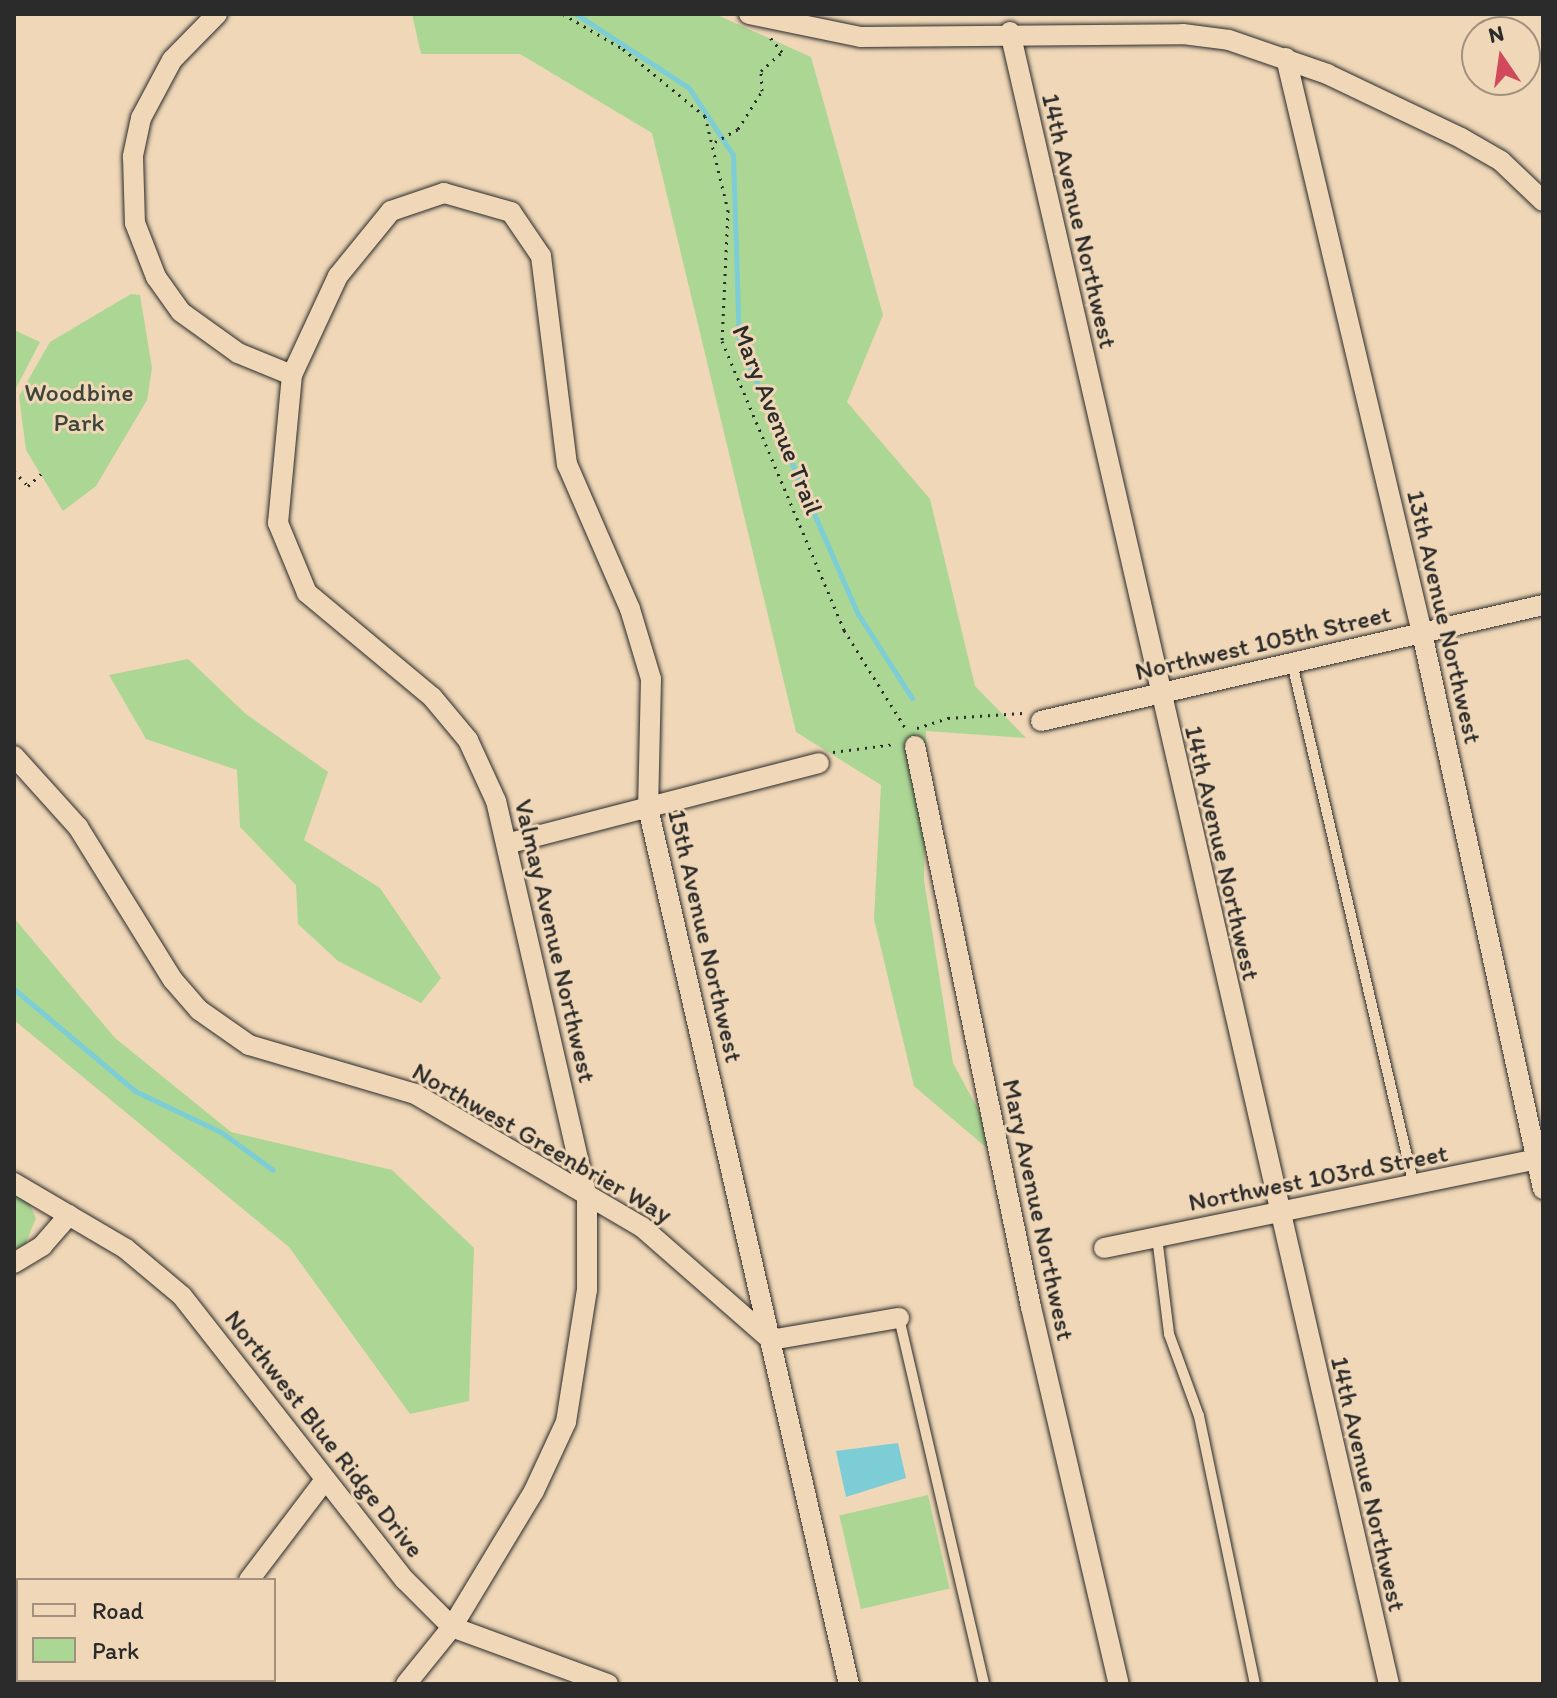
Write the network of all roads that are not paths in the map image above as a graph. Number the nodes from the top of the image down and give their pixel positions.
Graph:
1 (217, 14) edge
2 (751, 15) edge
3 (787, 19) edge
4 (1010, 32) junction
5 (1286, 58) junction
6 (468, 195) joint
7 (1543, 201) edge
8 (292, 375) junction
9 (1543, 605) edge
10 (1422, 633) junction
11 (1292, 663) junction
12 (1158, 694) junction
13 (1041, 721) road end
14 (911, 739) road end
15 (14, 756) edge
16 (819, 763) road end
17 (648, 808) junction
18 (510, 843) junction
19 (1540, 1159) edge
20 (14, 1183) edge
21 (1414, 1186) junction
22 (1543, 1189) edge
23 (587, 1198) junction
24 (69, 1215) junction
25 (1279, 1216) junction
26 (1157, 1237) junction
27 (1104, 1248) dead end
28 (14, 1263) edge
29 (899, 1318) joint
30 (771, 1340) junction
31 (325, 1480) junction
32 (251, 1578) edge
33 (452, 1627) junction
34 (406, 1684) edge
35 (608, 1684) edge
36 (849, 1684) edge
37 (984, 1684) edge
38 (1119, 1684) edge
39 (1255, 1684) edge
40 (1389, 1684) edge

1 - 8 street
2 - 3 street
3 - 4 street
4 - 5 street
4 - 12 street, 14th Avenue Northwest
5 - 7 street
5 - 10 street, 13th Avenue Northwest
6 - 8 street, Valmay Avenue Northwest
6 - 17 street, 15th Avenue Northwest
8 - 18 street, Valmay Avenue Northwest
9 - 10 street, Northwest 105th Street
10 - 11 street, Northwest 105th Street
10 - 19 street, 13th Avenue Northwest
11 - 12 street, Northwest 105th Street
11 - 21 lane
12 - 13 street, Northwest 105th Street
12 - 25 street, 14th Avenue Northwest
14 - 38 street, Mary Avenue Northwest
15 - 23 street, Northwest Greenbrier Way
16 - 17 street
17 - 18 street
17 - 30 street, 15th Avenue Northwest
18 - 23 street, Valmay Avenue Northwest
19 - 21 street, Northwest 103rd Street
19 - 22 street, 13th Avenue Northwest
20 - 24 street, Northwest Blue Ridge Drive
21 - 25 street, Northwest 103rd Street
23 - 30 street, Northwest Greenbrier Way
23 - 33 street, Valmay Avenue Northwest
24 - 28 street
24 - 31 street, Northwest Blue Ridge Drive
25 - 26 street, Northwest 103rd Street
25 - 40 street, 14th Avenue Northwest
26 - 27 street, Northwest 103rd Street
26 - 39 lane
29 - 30 street
29 - 37 lane
30 - 36 street, 15th Avenue Northwest
31 - 32 street
31 - 33 street, Northwest Blue Ridge Drive
33 - 34 street, Valmay Avenue Northwest
33 - 35 street, Northwest Blue Ridge Drive

